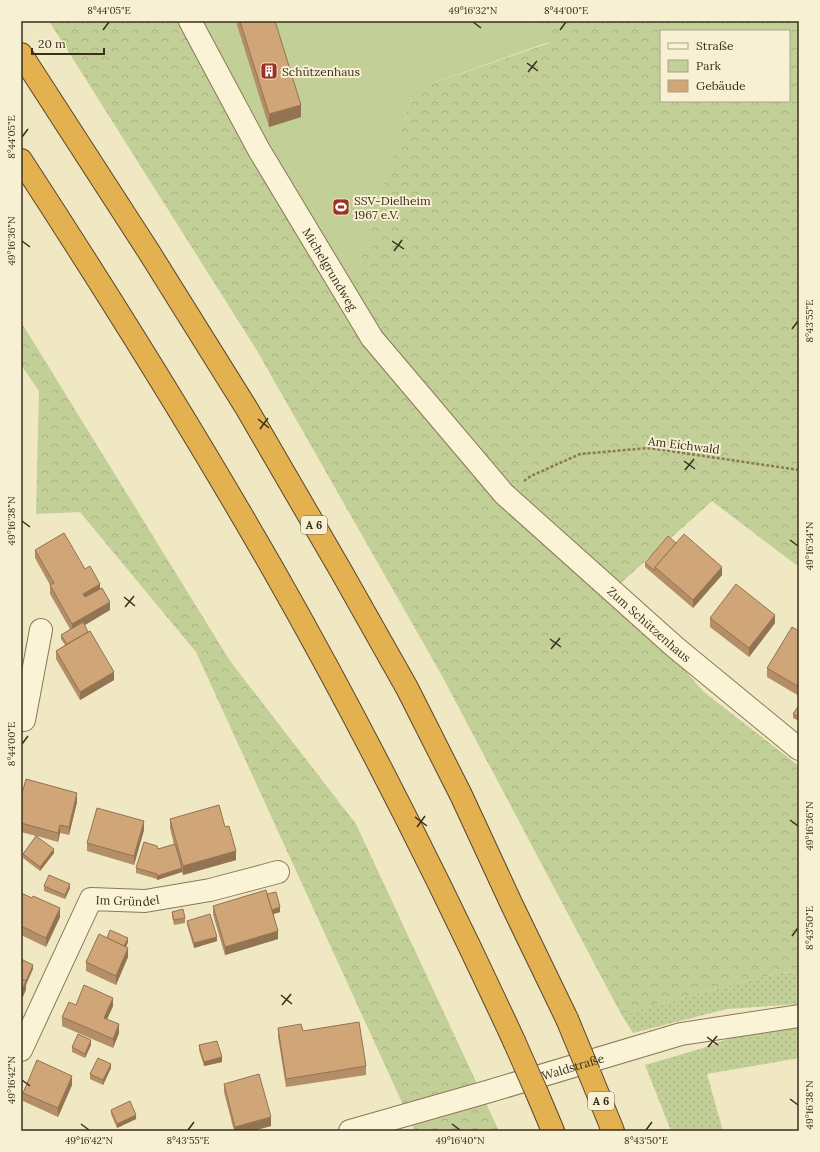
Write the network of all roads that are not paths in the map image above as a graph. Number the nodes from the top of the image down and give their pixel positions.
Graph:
1 (190, 21) edge
2 (21, 54) edge
3 (21, 160) edge
4 (504, 494) joint
5 (41, 630) dead end
6 (21, 720) edge
7 (799, 749) edge
8 (278, 872) dead end
9 (799, 1016) edge
10 (21, 1050) edge
11 (350, 1131) edge
12 (553, 1131) edge
13 (613, 1131) edge

1 - 4 street, Michelgrundweg
2 - 13 highway, A 6, bridge
3 - 12 highway, bridge
4 - 7 street, Zum Schützenhaus
5 - 6 street
8 - 10 street, Im Gründel
9 - 11 street, Waldstraße

